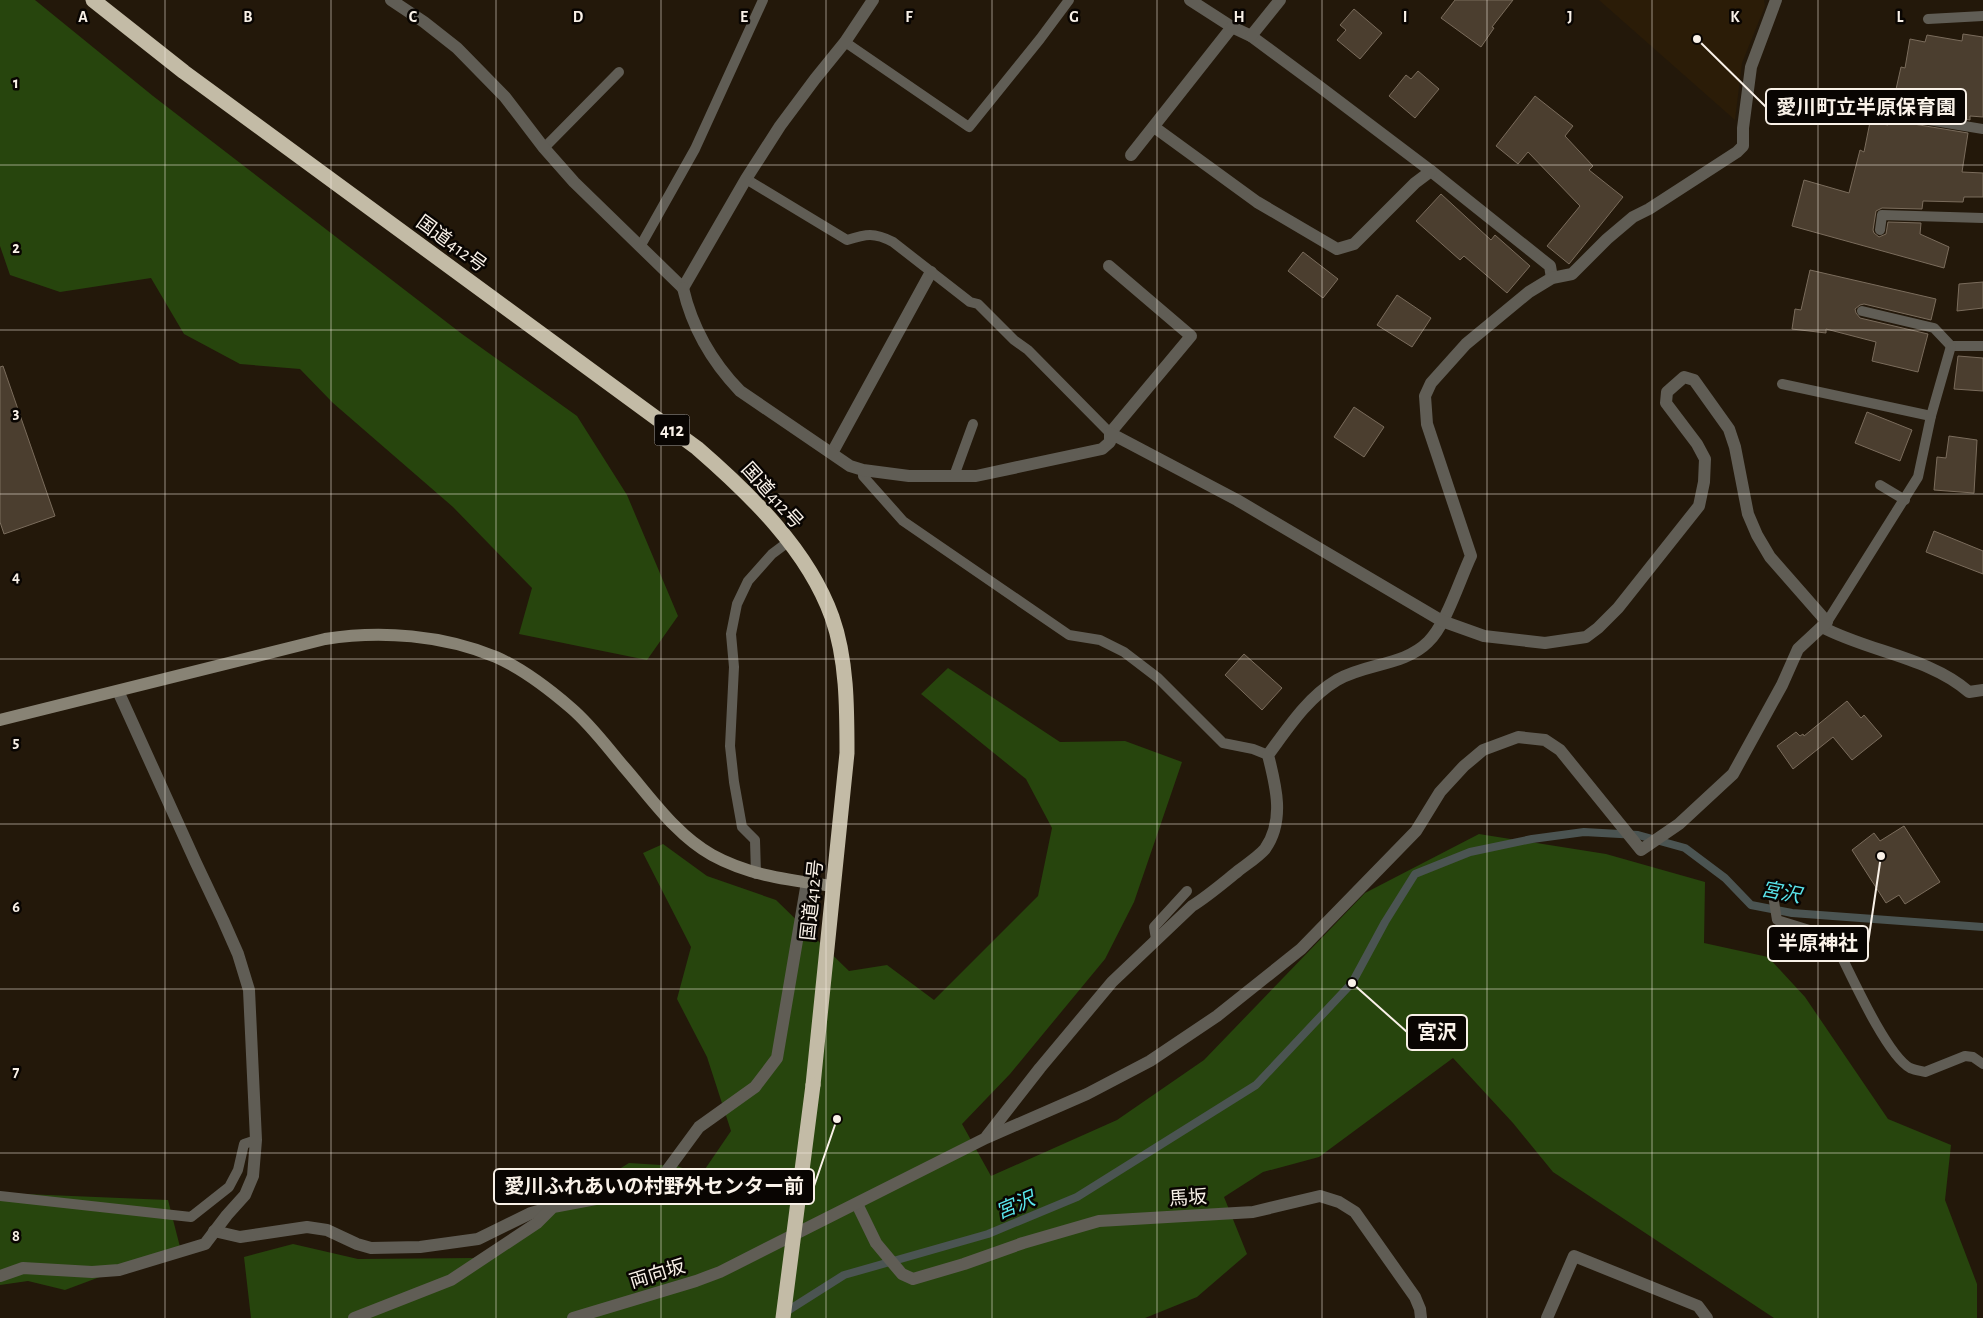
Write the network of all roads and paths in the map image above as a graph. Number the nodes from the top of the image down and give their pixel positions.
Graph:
1 (93, 0) edge
2 (390, 0) edge
3 (763, 0) edge
4 (873, 0) edge
5 (1068, 0) edge
6 (1190, 0) edge
7 (1280, 0) edge
8 (1776, 0) edge
9 (1983, 16) edge
10 (1928, 19) dead end
11 (1232, 27) junction
12 (1251, 36) junction
13 (845, 42) junction
14 (619, 72) dead end
15 (1892, 114) dead end
16 (1154, 127) junction
17 (1983, 129) edge
18 (544, 148) junction
19 (1131, 155) dead end
20 (1431, 171) junction
21 (746, 179) junction
22 (1983, 218) edge
23 (1880, 230) dead end
24 (641, 245) junction
25 (1109, 266) dead end
26 (931, 272) junction
27 (1552, 278) junction
28 (683, 288) junction
29 (1862, 311) dead end
30 (1951, 346) junction
31 (1983, 346) edge
32 (1782, 384) dead end
33 (1931, 416) junction
34 (973, 424) dead end
35 (1110, 433) junction
36 (832, 453) junction
37 (863, 470) junction
38 (954, 476) junction
39 (1880, 485) dead end
40 (1905, 500) junction
41 (788, 542) junction
42 (1442, 621) junction
43 (1824, 625) junction
44 (1983, 690) edge
45 (118, 691) junction
46 (0, 720) edge
47 (1268, 755) junction
48 (756, 874) junction
49 (807, 882) junction
50 (832, 886) junction
51 (1772, 889) dead end
52 (1186, 891) dead end
53 (1156, 939) junction
54 (1983, 1064) edge
55 (986, 1138) junction
56 (256, 1140) junction
57 (0, 1196) edge
58 (856, 1204) junction
59 (553, 1206) junction
60 (214, 1231) junction
61 (0, 1276) edge
62 (354, 1318) edge
63 (573, 1318) edge
64 (783, 1318) edge
65 (1421, 1318) edge
66 (1547, 1318) edge
67 (1707, 1318) edge

1 - 41 highway, 国道412号 / 412
2 - 18 street
3 - 24 lane
4 - 13 street
5 - 13 lane
6 - 11 street
7 - 12 street
8 - 27 street
9 - 10 lane
11 - 12 street
11 - 16 street
12 - 20 street
13 - 21 street
14 - 18 lane
15 - 17 lane
16 - 19 street
16 - 20 street
18 - 24 street
20 - 27 street
21 - 26 lane
21 - 28 street
22 - 23 lane
24 - 28 street
25 - 35 street
26 - 35 lane
26 - 36 street
27 - 42 street
28 - 36 street
29 - 30 lane
30 - 31 lane
30 - 33 lane
32 - 33 lane
33 - 40 lane
34 - 38 lane
35 - 38 street
35 - 42 street
36 - 37 street
37 - 38 street
37 - 47 lane
39 - 40 lane
40 - 43 lane
41 - 48 lane
41 - 50 highway, 国道412号 / 412
42 - 43 street
42 - 47 street
43 - 44 street
43 - 55 street, 両向坂
45 - 46 street
45 - 48 street
45 - 56 street
47 - 53 street
48 - 49 street
49 - 50 street
49 - 59 street
50 - 64 highway, 国道412号 / 412, bridge
51 - 54 lane
52 - 53 lane
53 - 55 street
55 - 58 street, 両向坂
56 - 57 lane
56 - 60 street
58 - 63 street, 両向坂
58 - 65 street, 馬坂
59 - 60 street
59 - 62 street
60 - 61 street
66 - 67 street

